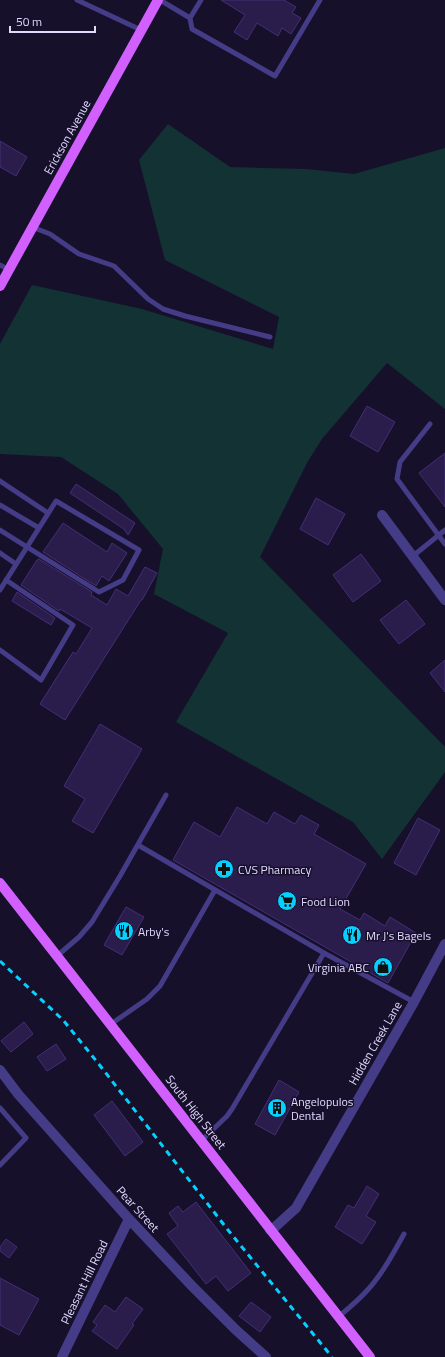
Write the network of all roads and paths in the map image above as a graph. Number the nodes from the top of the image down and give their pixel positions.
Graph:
1 (77, 0) edge
2 (159, 0) edge
3 (201, 0) edge
4 (320, 0) edge
5 (190, 18) junction
6 (141, 30) junction
7 (32, 227) junction
8 (4, 268) edge
9 (0, 286) edge
10 (270, 337) dead end
11 (430, 424) dead end
12 (0, 481) edge
13 (0, 505) edge
14 (48, 513) junction
15 (382, 515) dead end
16 (39, 528) junction
17 (0, 530) edge
18 (445, 530) edge
19 (438, 535) junction
20 (445, 544) edge
21 (27, 547) junction
22 (0, 553) edge
23 (413, 556) junction
24 (16, 564) junction
25 (6, 580) junction
26 (0, 590) edge
27 (445, 600) edge
28 (0, 650) edge
29 (166, 795) dead end
30 (138, 845) junction
31 (0, 883) edge
32 (214, 890) junction
33 (444, 947) edge
34 (324, 953) junction
35 (57, 956) junction
36 (414, 1002) junction
37 (111, 1024) junction
38 (1, 1075) edge
39 (0, 1108) edge
40 (202, 1140) junction
41 (0, 1165) edge
42 (129, 1219) junction
43 (270, 1230) junction
44 (404, 1234) dead end
45 (338, 1317) junction
46 (62, 1357) edge
47 (266, 1357) edge
48 (370, 1357) edge

1 - 6 lane
2 - 5 lane
2 - 6 main road, Erickson Avenue
3 - 5 lane
4 - 5 lane
6 - 7 main road, Erickson Avenue
7 - 8 main road, Erickson Avenue
7 - 10 lane
8 - 9 main road, Erickson Avenue
11 - 19 lane
12 - 14 lane
13 - 16 lane
14 - 16 lane
14 - 21 lane
15 - 23 street
16 - 21 lane
17 - 21 lane
18 - 19 lane
19 - 20 lane
19 - 23 lane
21 - 24 lane
22 - 24 lane
23 - 27 street
24 - 25 lane
25 - 26 lane
25 - 28 lane
29 - 30 lane
30 - 32 lane
30 - 35 lane
31 - 35 main road, South High Street
32 - 34 lane
32 - 37 lane
33 - 36 street, Hidden Creek Lane
34 - 36 lane
34 - 40 lane
35 - 37 main road, South High Street
36 - 43 street, Hidden Creek Lane
37 - 40 main road, South High Street
38 - 42 street, Pear Street
39 - 41 lane
40 - 43 main road, South High Street
42 - 46 street, Pleasant Hill Road
42 - 47 street, Pear Street
43 - 45 main road, South High Street
44 - 45 lane
45 - 48 main road, South High Street

